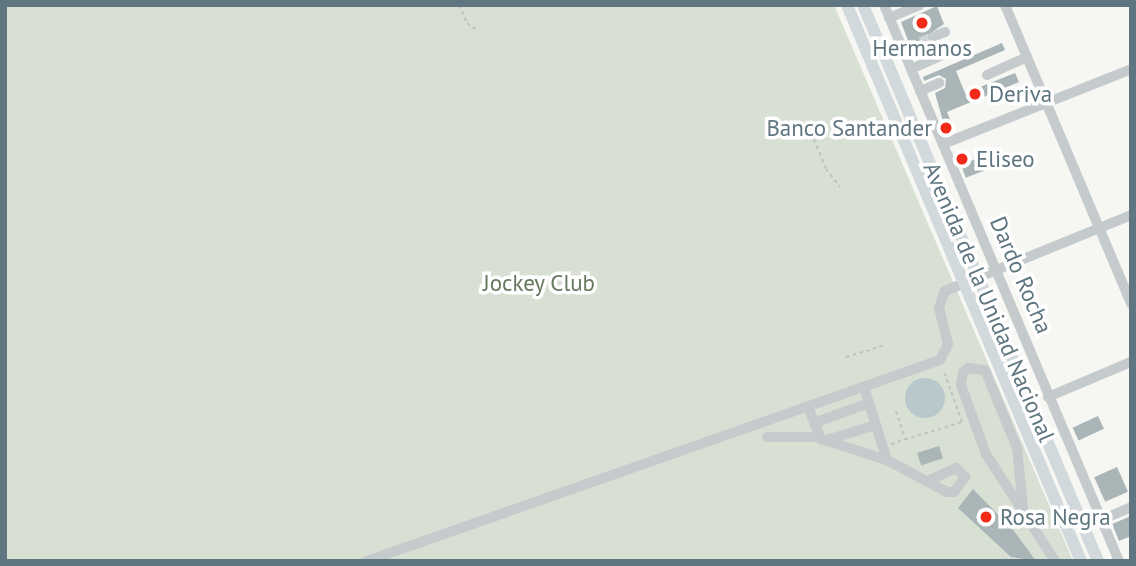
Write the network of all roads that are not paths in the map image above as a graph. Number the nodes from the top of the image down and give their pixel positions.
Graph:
1 (847, 5) edge
2 (863, 5) edge
3 (884, 5) edge
4 (919, 5) edge
5 (1005, 5) edge
6 (889, 18) junction
7 (945, 32) dead end
8 (933, 37) tunnel mouth
9 (947, 53) dead end
10 (1027, 57) junction
11 (911, 69) junction
12 (1131, 69) edge
13 (988, 75) dead end
14 (939, 83) dead end
15 (920, 91) junction
16 (1046, 102) junction
17 (943, 144) junction
18 (1131, 215) edge
19 (1099, 228) junction
20 (996, 271) junction
21 (979, 278) junction
22 (964, 284) junction
23 (1131, 303) edge
24 (1131, 362) edge
25 (864, 387) junction
26 (1048, 397) junction
27 (869, 403) junction
28 (808, 407) junction
29 (814, 422) junction
30 (876, 425) junction
31 (766, 437) dead end
32 (823, 439) junction
33 (887, 460) junction
34 (928, 481) dead end
35 (1131, 507) edge
36 (1023, 508) junction
37 (1101, 520) junction
38 (367, 561) edge
39 (1055, 561) edge
40 (1081, 561) edge
41 (1098, 561) edge
42 (1119, 561) edge

1 - 22 main road, Avenida de la Unidad Nacional
2 - 21 main road, Avenida de la Unidad Nacional
3 - 6 street, Dardo Rocha
4 - 6 street
5 - 10 street
6 - 11 street, Dardo Rocha
7 - 8 street
9 - 11 street
10 - 13 street
10 - 16 street
11 - 15 street, Dardo Rocha
12 - 16 street
14 - 15 street
15 - 17 street, Dardo Rocha
16 - 17 street
16 - 19 street
17 - 20 street, Dardo Rocha
18 - 19 street
19 - 20 street
19 - 23 street
20 - 21 street
20 - 26 street, Dardo Rocha
21 - 22 street
21 - 41 main road, Avenida de la Unidad Nacional
22 - 25 street
22 - 40 main road, Avenida de la Unidad Nacional
24 - 26 street
25 - 27 street
25 - 28 street
26 - 37 street, Dardo Rocha
27 - 29 street
27 - 30 street
28 - 29 street
28 - 38 street
29 - 32 street
30 - 32 street
30 - 33 street
31 - 32 street
32 - 33 street
33 - 34 street
35 - 37 street
36 - 36 street
36 - 39 street
37 - 42 street, Dardo Rocha

